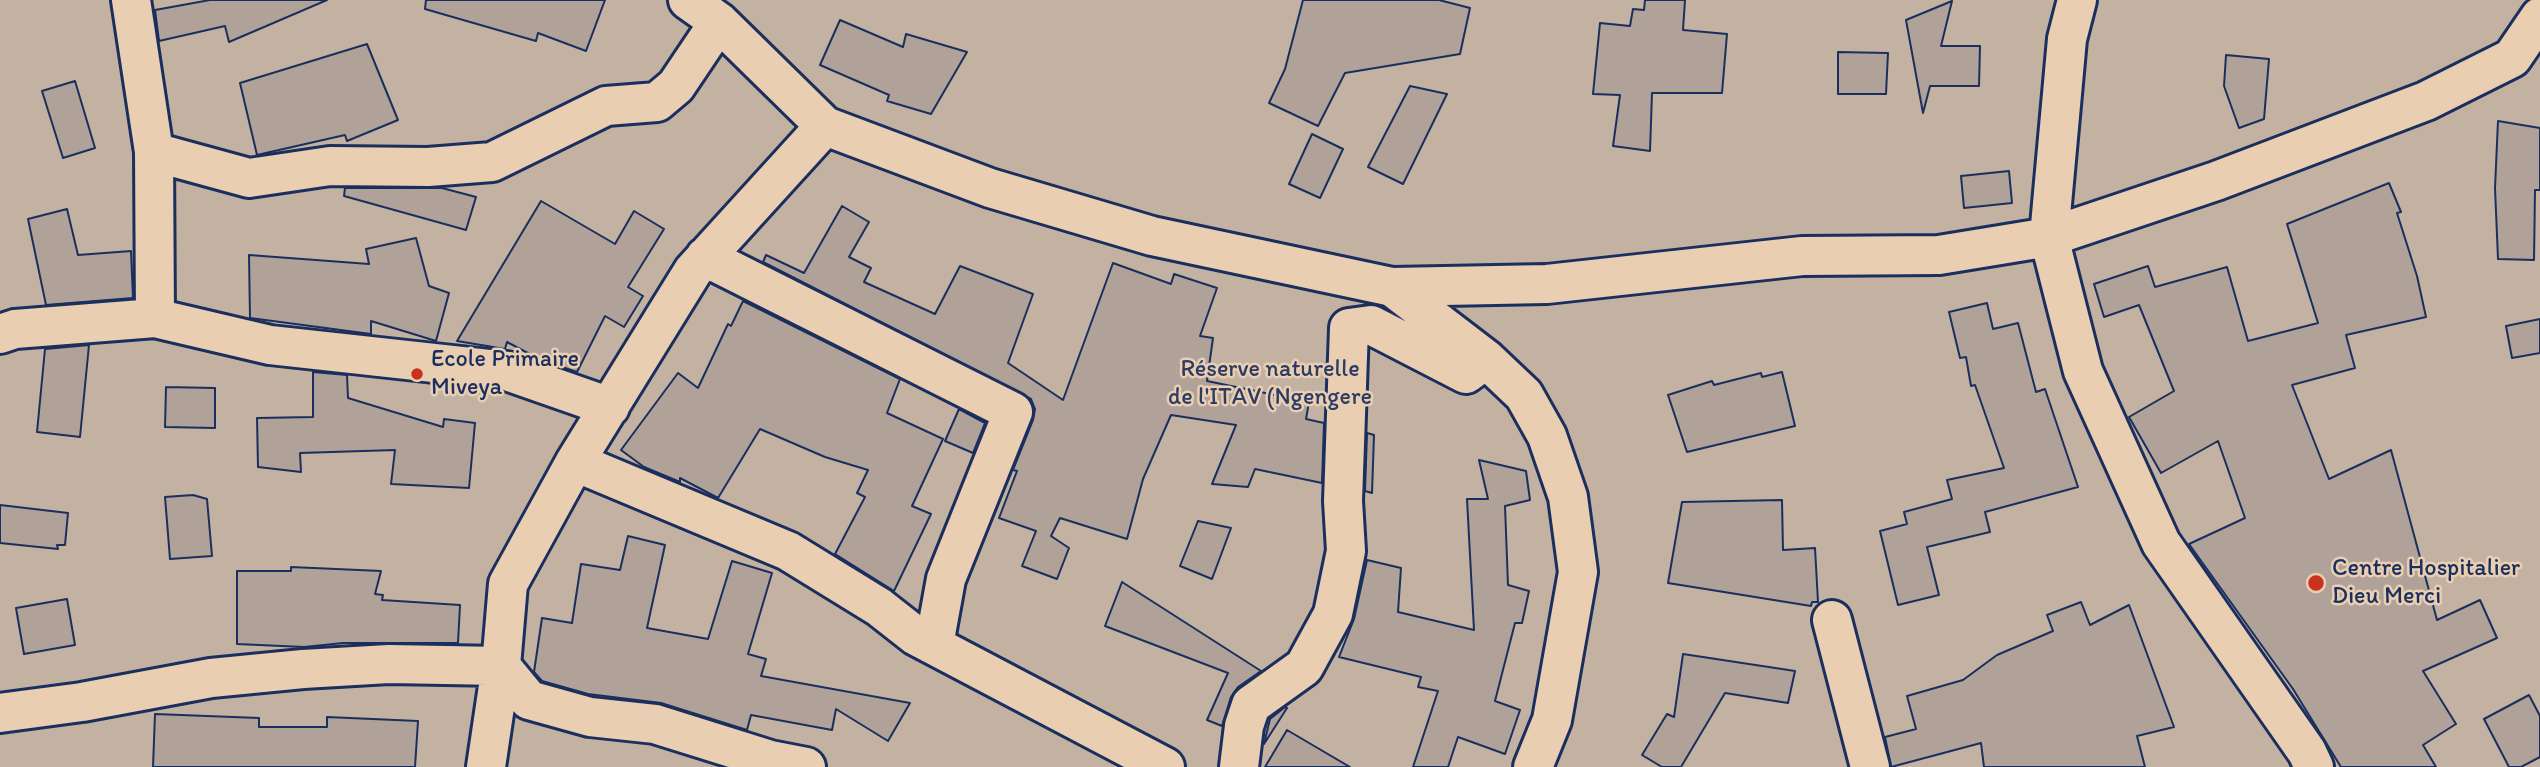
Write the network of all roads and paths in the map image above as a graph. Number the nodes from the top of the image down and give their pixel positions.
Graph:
1 (131, 0) edge
2 (688, 0) edge
3 (2077, 0) edge
4 (2540, 18) edge
5 (719, 22) junction
6 (2526, 64) edge
7 (825, 126) junction
8 (154, 152) junction
9 (2049, 237) junction
10 (705, 257) junction
11 (1392, 287) junction
12 (155, 318) junction
13 (0, 334) edge
14 (1486, 359) junction
15 (610, 407) junction
16 (575, 462) junction
17 (1832, 620) dead end
18 (934, 645) junction
19 (501, 666) junction
20 (0, 713) edge
21 (486, 767) edge
22 (807, 767) edge
23 (1165, 767) edge
24 (1239, 767) edge
25 (1532, 767) edge
26 (1870, 767) edge
27 (2314, 767) edge

1 - 8 street
2 - 5 street
3 - 9 street
4 - 6 street
5 - 7 street
5 - 8 street
6 - 9 street
7 - 10 street
7 - 11 street
8 - 12 street
9 - 11 street
9 - 27 street
10 - 15 street
10 - 18 street
11 - 14 street
12 - 13 street
12 - 15 street
14 - 24 street
14 - 25 street
15 - 16 street
16 - 18 street
16 - 19 street
17 - 26 street
18 - 23 street
19 - 20 street
19 - 21 street
19 - 22 street

